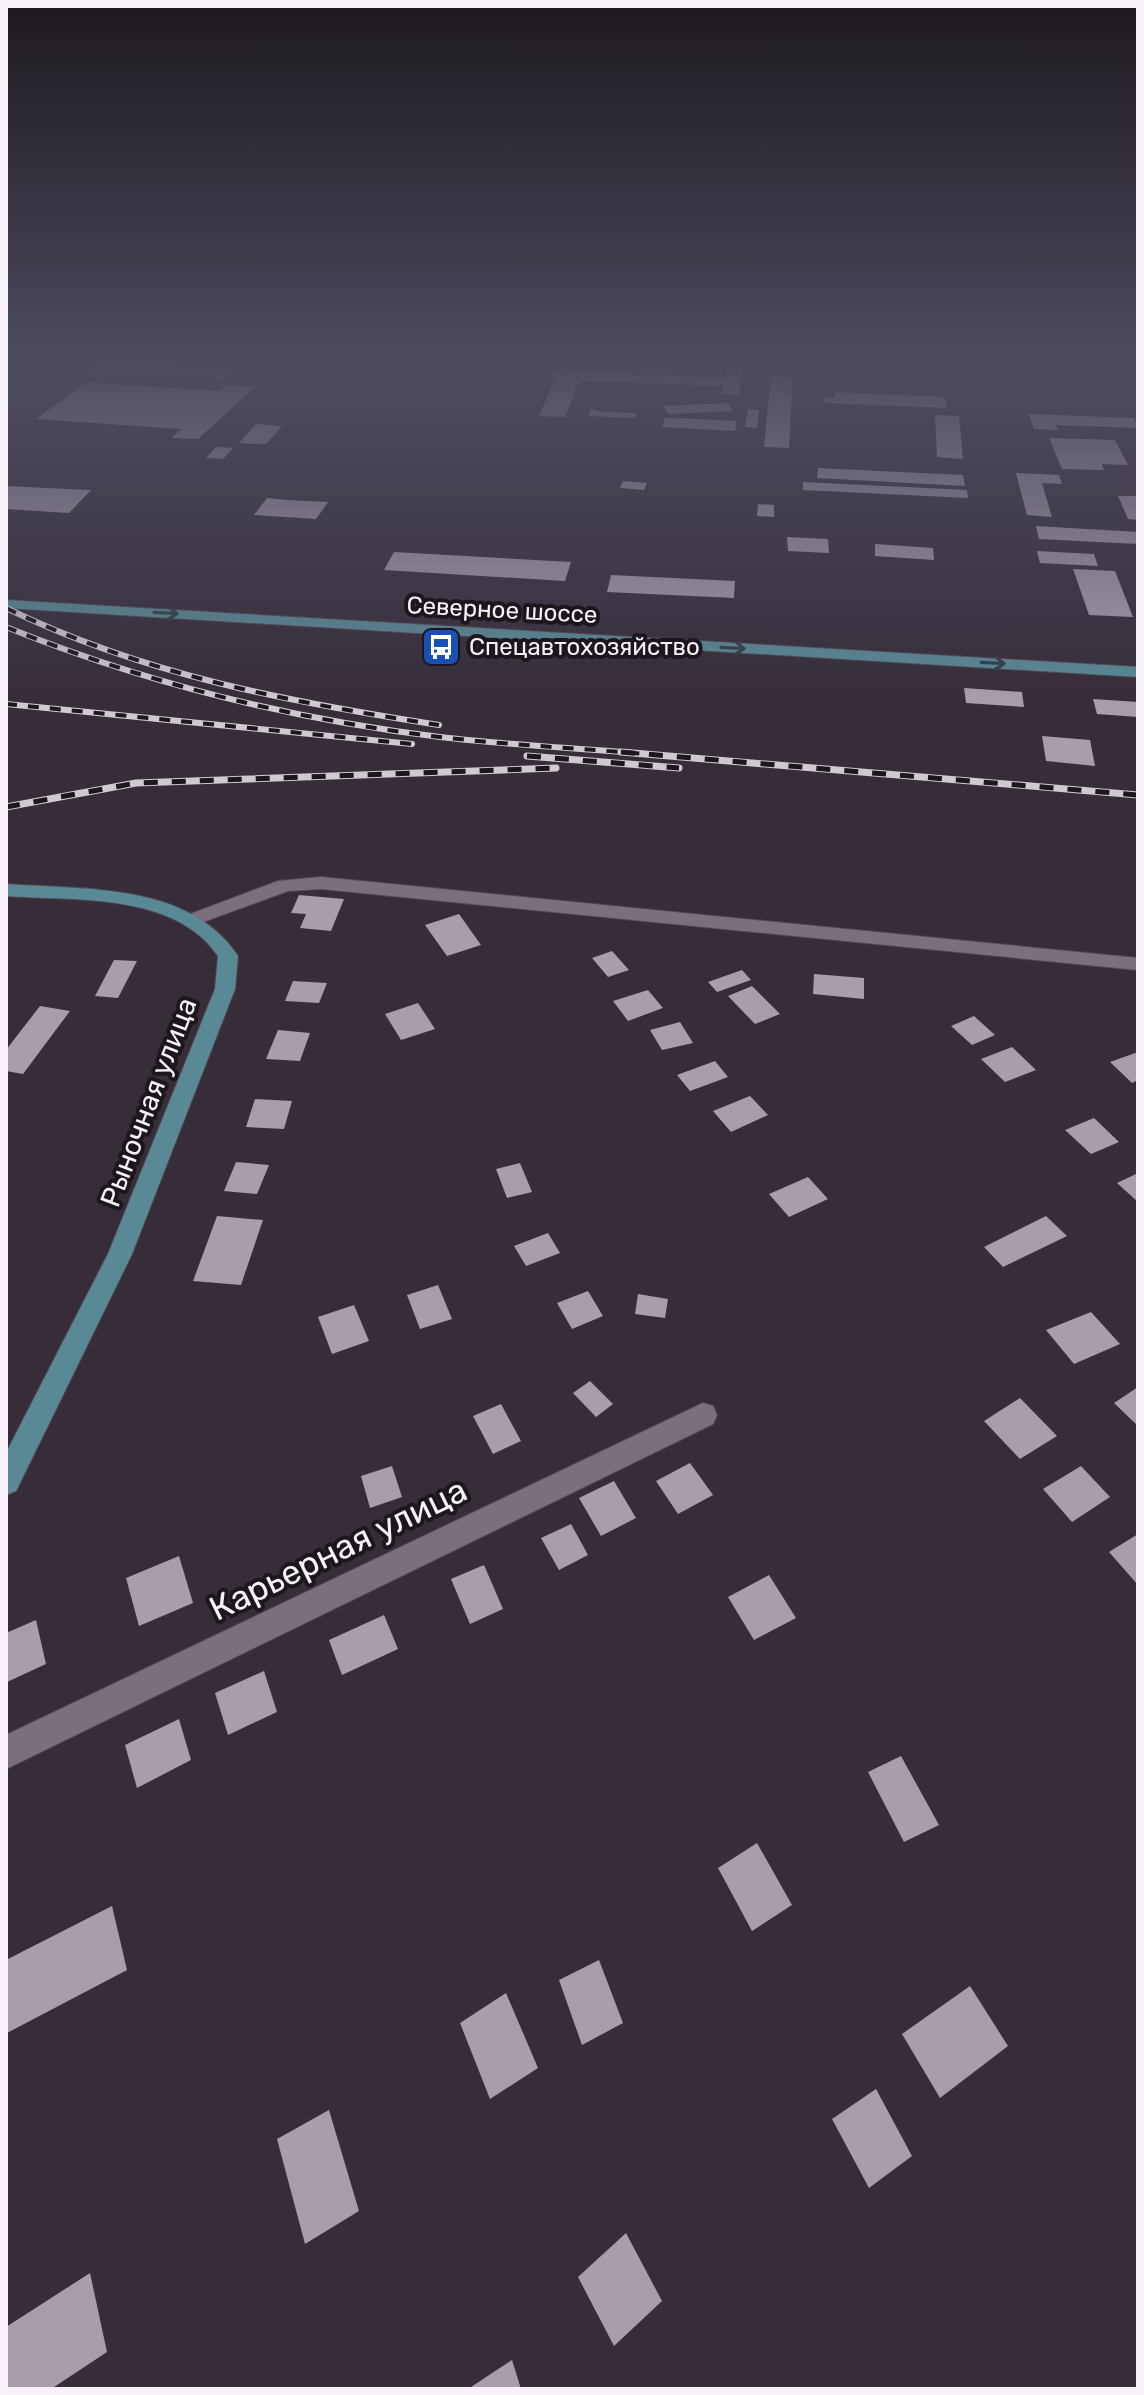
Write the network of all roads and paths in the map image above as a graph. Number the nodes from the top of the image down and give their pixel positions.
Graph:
1 (6, 591) edge
2 (6, 604) edge
3 (1138, 657) edge
4 (1039, 659) junction
5 (1138, 672) edge
6 (6, 890) edge
7 (192, 920) junction
8 (1138, 964) edge
9 (703, 1415) dead end
10 (6, 1482) edge
11 (6, 1752) edge

1 - 4 main road, Северное шоссе
2 -> 4 main road, Северное шоссе
3 - 4 main road, Северное шоссе
4 - 5 main road, Северное шоссе
6 - 7 main road, Рыночная улица
7 - 8 street
7 - 10 main road, Рыночная улица
9 - 11 street, Карьерная улица

